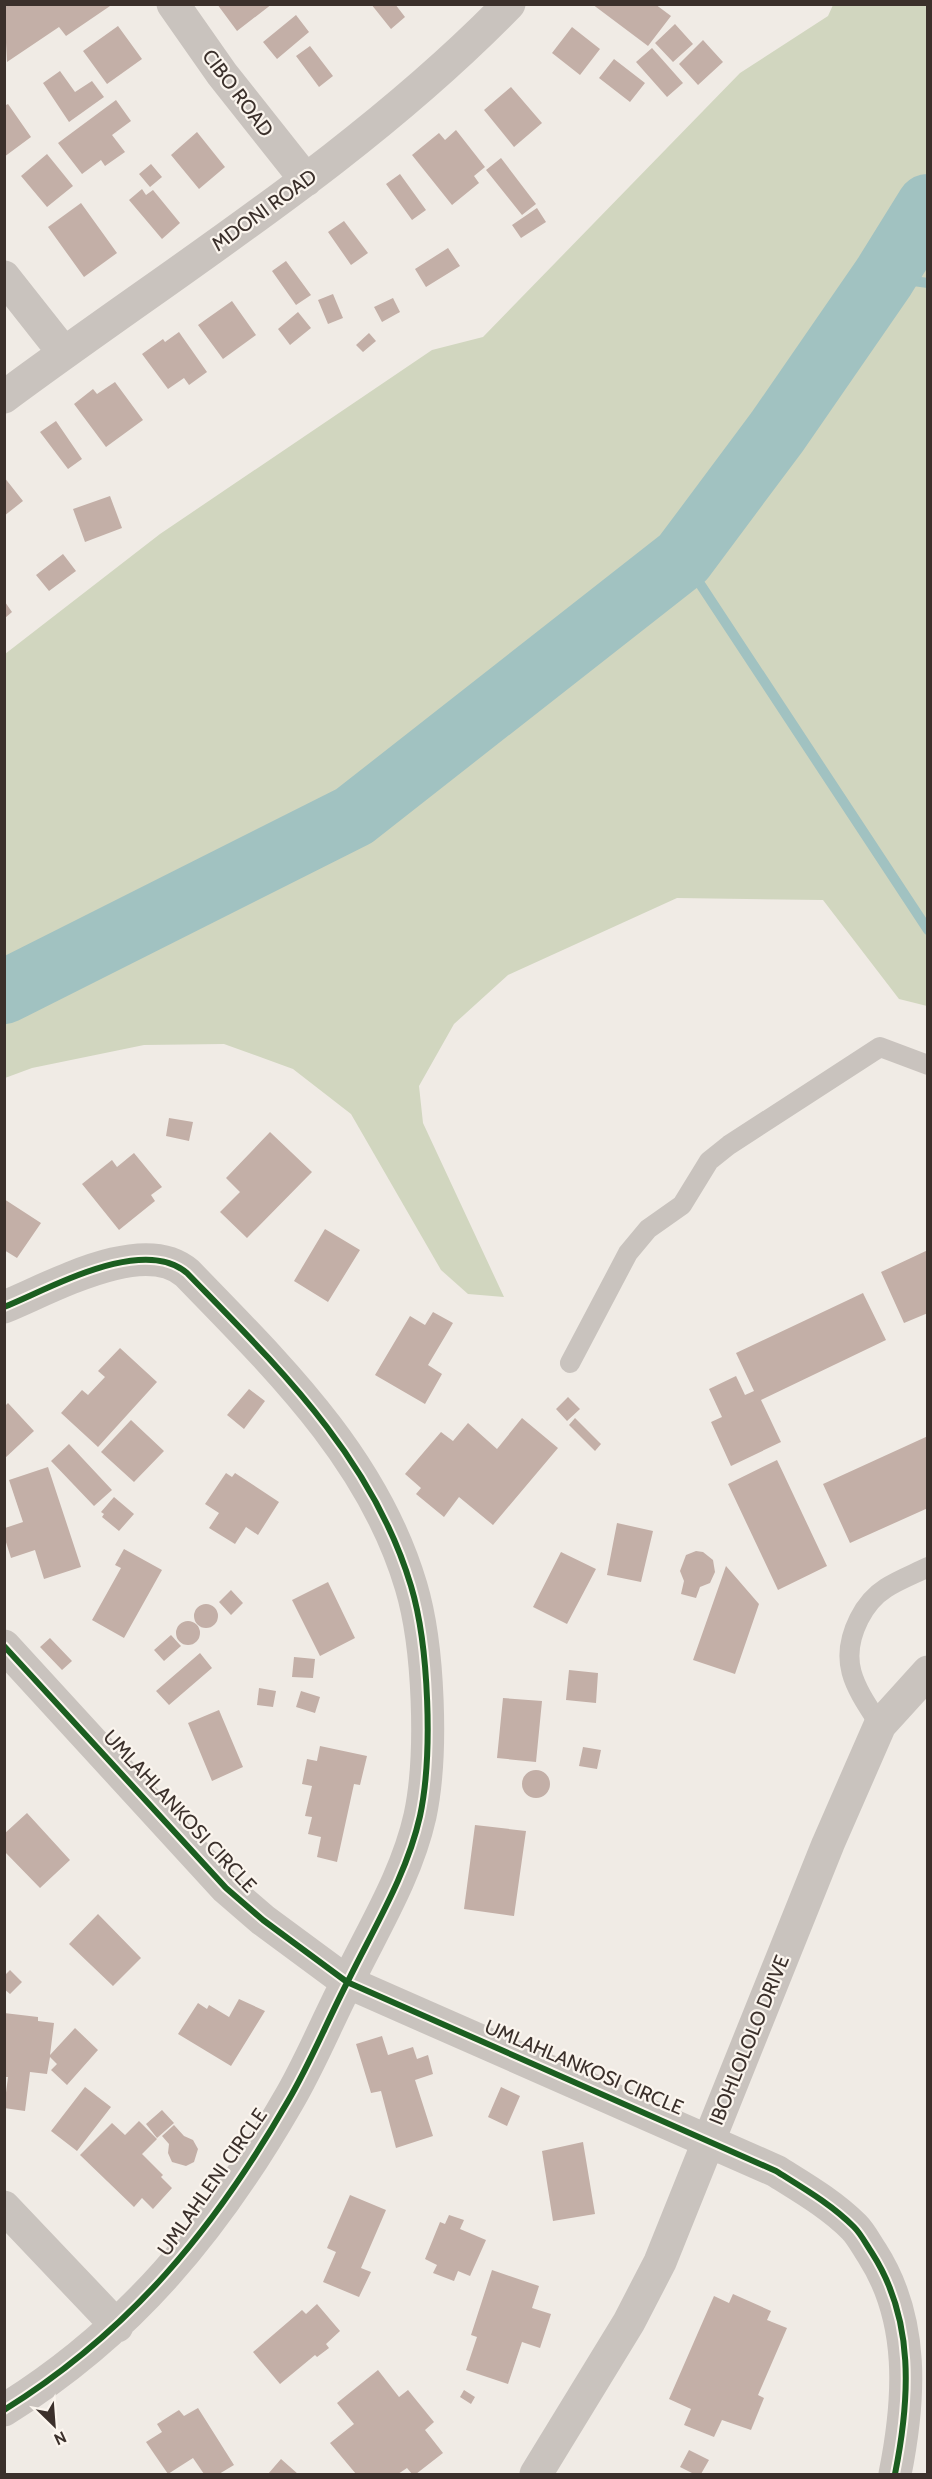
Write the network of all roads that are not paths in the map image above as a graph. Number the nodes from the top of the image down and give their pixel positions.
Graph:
1 (173, 4) edge
2 (509, 4) edge
3 (306, 180) junction
4 (4, 277) edge
5 (64, 353) junction
6 (4, 397) edge
7 (927, 1065) edge
8 (4, 1307) edge
9 (570, 1363) dead end
10 (927, 1567) edge
11 (4, 1647) edge
12 (927, 1672) edge
13 (880, 1725) junction
14 (347, 1982) junction
15 (709, 2140) junction
16 (4, 2207) edge
17 (117, 2326) junction
18 (4, 2409) edge
19 (536, 2475) edge
20 (895, 2475) edge

1 - 3 street, CIBO ROAD
2 - 3 street, MDONI ROAD
3 - 5 street, MDONI ROAD
4 - 5 street
5 - 6 street, MDONI ROAD
7 - 9 lane
8 - 14 street
10 - 13 lane
11 - 14 street, UMLAHLANKOSI CIRCLE
12 - 13 street, IBOHLOLOLO DRIVE
13 - 15 street, IBOHLOLOLO DRIVE
14 - 15 street, UMLAHLANKOSI CIRCLE
14 - 17 street, UMLAHLENI CIRCLE
15 - 19 street, IBOHLOLOLO DRIVE
15 - 20 street, UMLAHLANKOSI CIRCLE
16 - 17 street
17 - 18 street, UMLAHLENI CIRCLE

